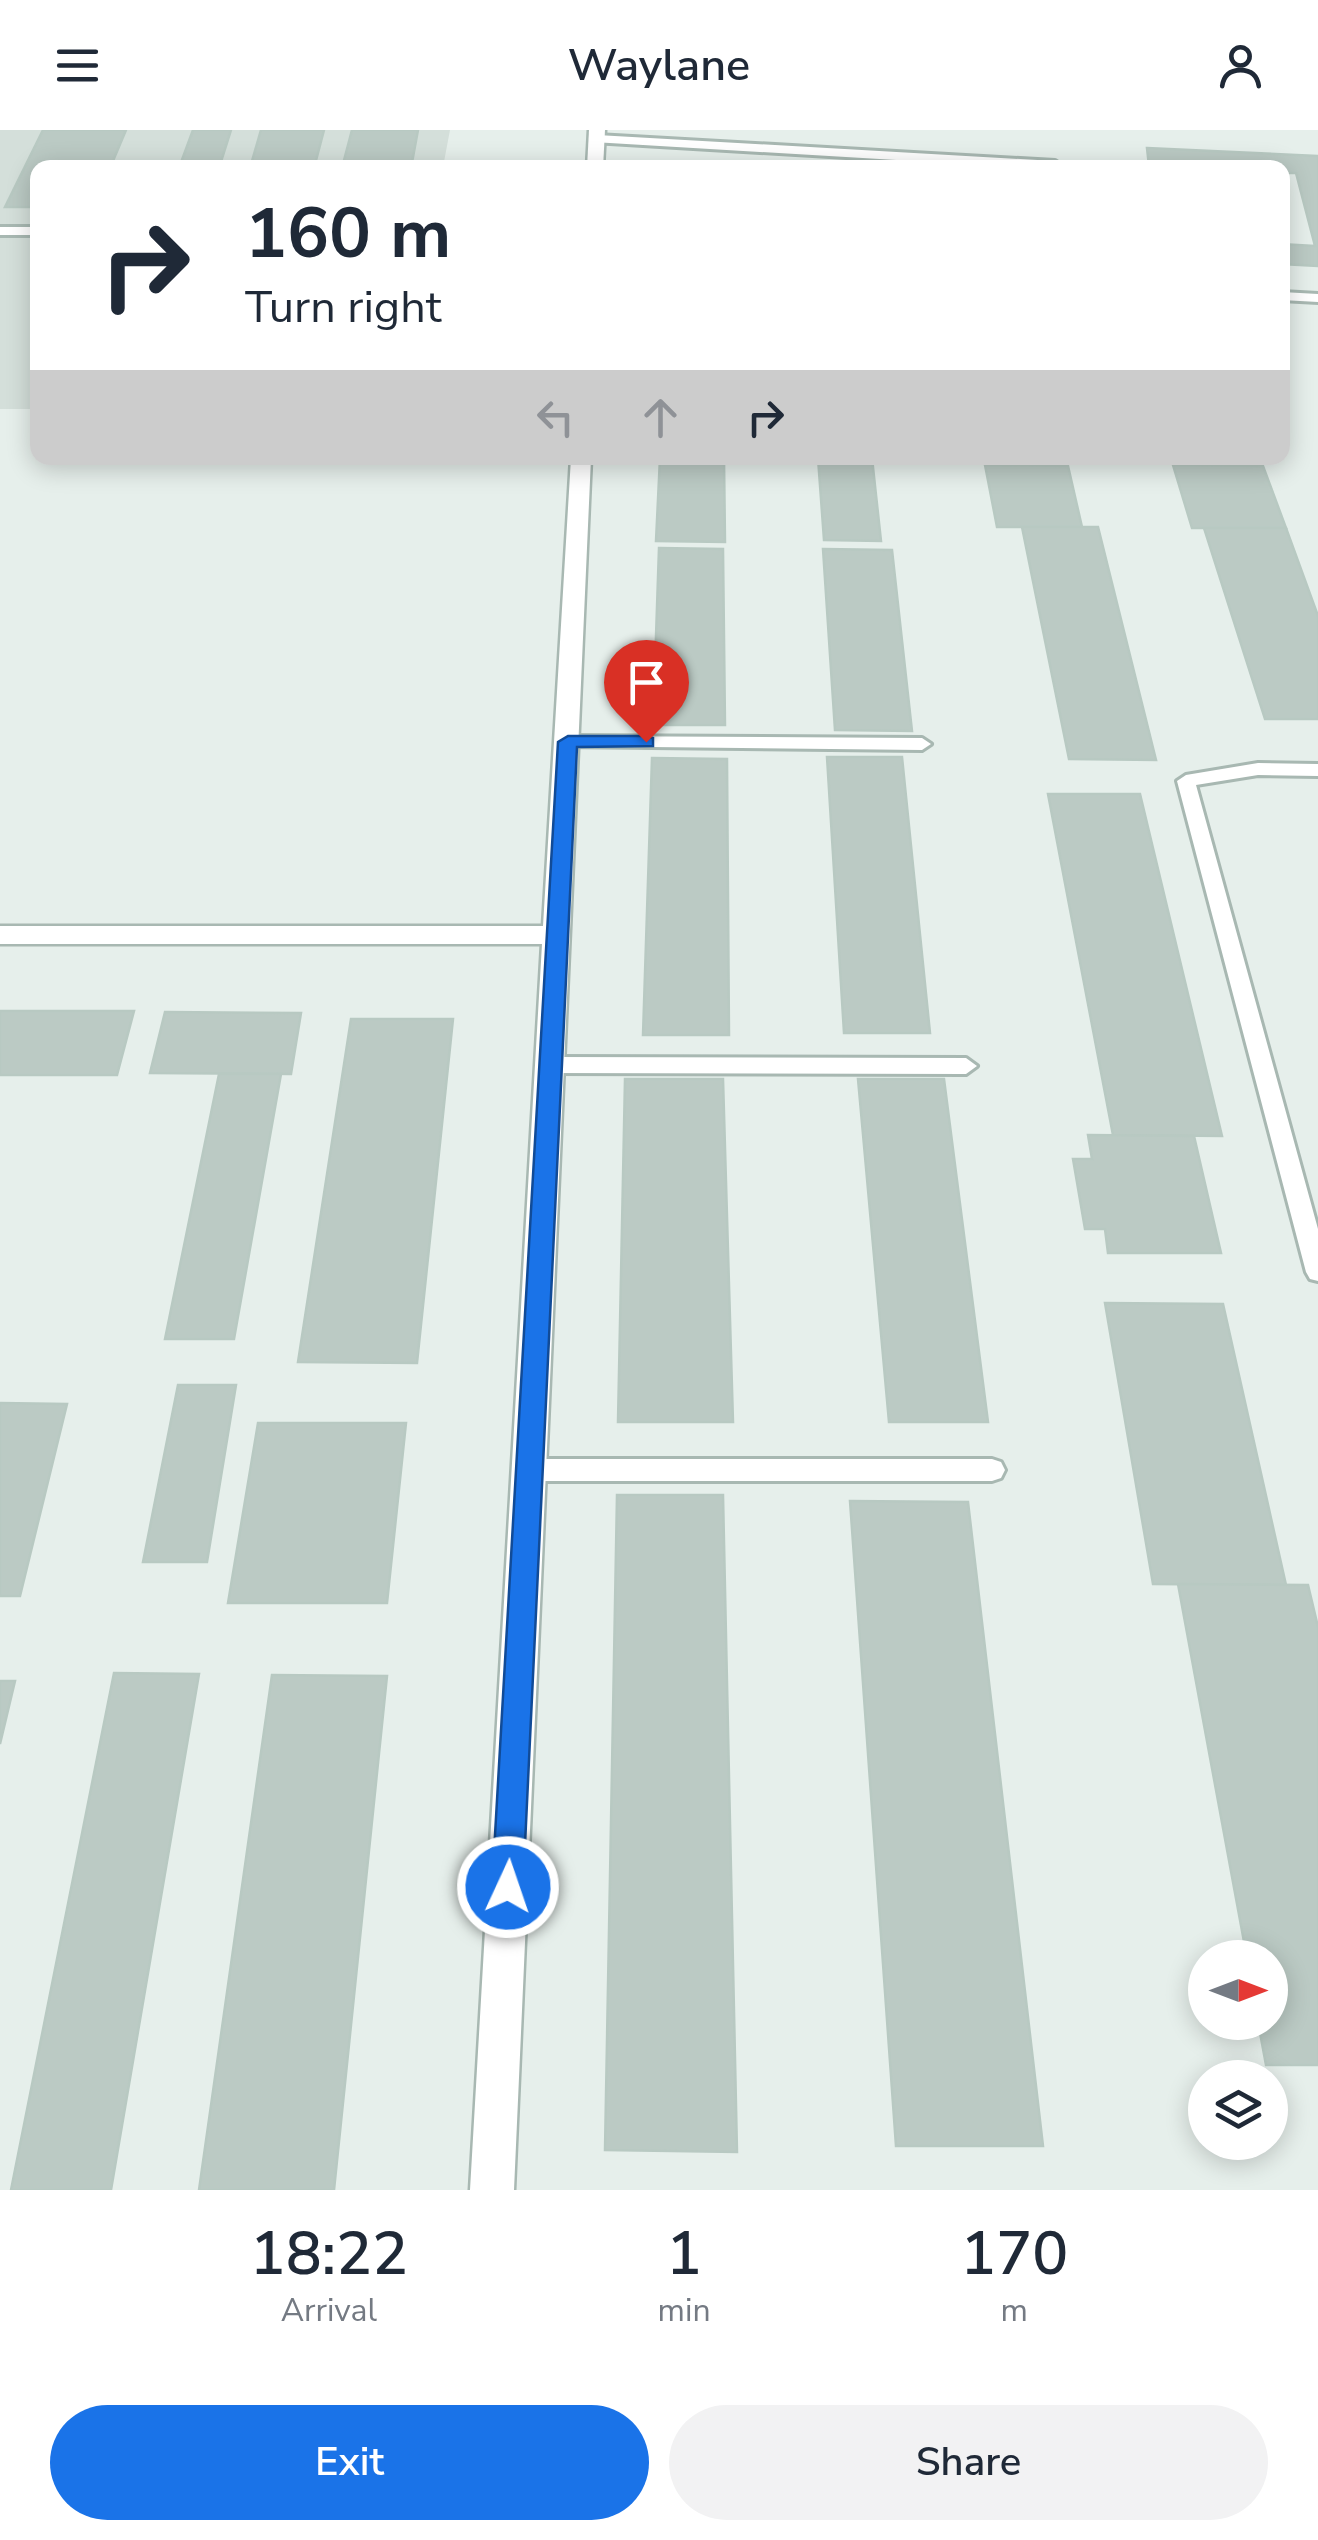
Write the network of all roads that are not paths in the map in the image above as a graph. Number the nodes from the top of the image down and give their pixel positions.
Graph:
1 (597, 135) edge
2 (595, 160) edge
3 (979, 160) edge
4 (0, 231) edge
5 (30, 231) edge
6 (1290, 296) edge
7 (1318, 298) edge
8 (582, 465) edge
9 (568, 742) junction
10 (922, 744) dead end
11 (1318, 770) edge
12 (0, 935) edge
13 (558, 936) junction
14 (550, 1066) junction
15 (966, 1066) dead end
16 (1318, 1272) edge
17 (529, 1470) junction
18 (992, 1470) dead end
19 (492, 2190) edge

1 - 2 street
1 - 3 lane
4 - 5 lane
6 - 7 lane
8 - 9 street
9 - 10 lane
9 - 13 street
11 - 16 lane
12 - 13 street
13 - 14 street
14 - 15 lane
14 - 17 street
17 - 18 lane
17 - 19 street

